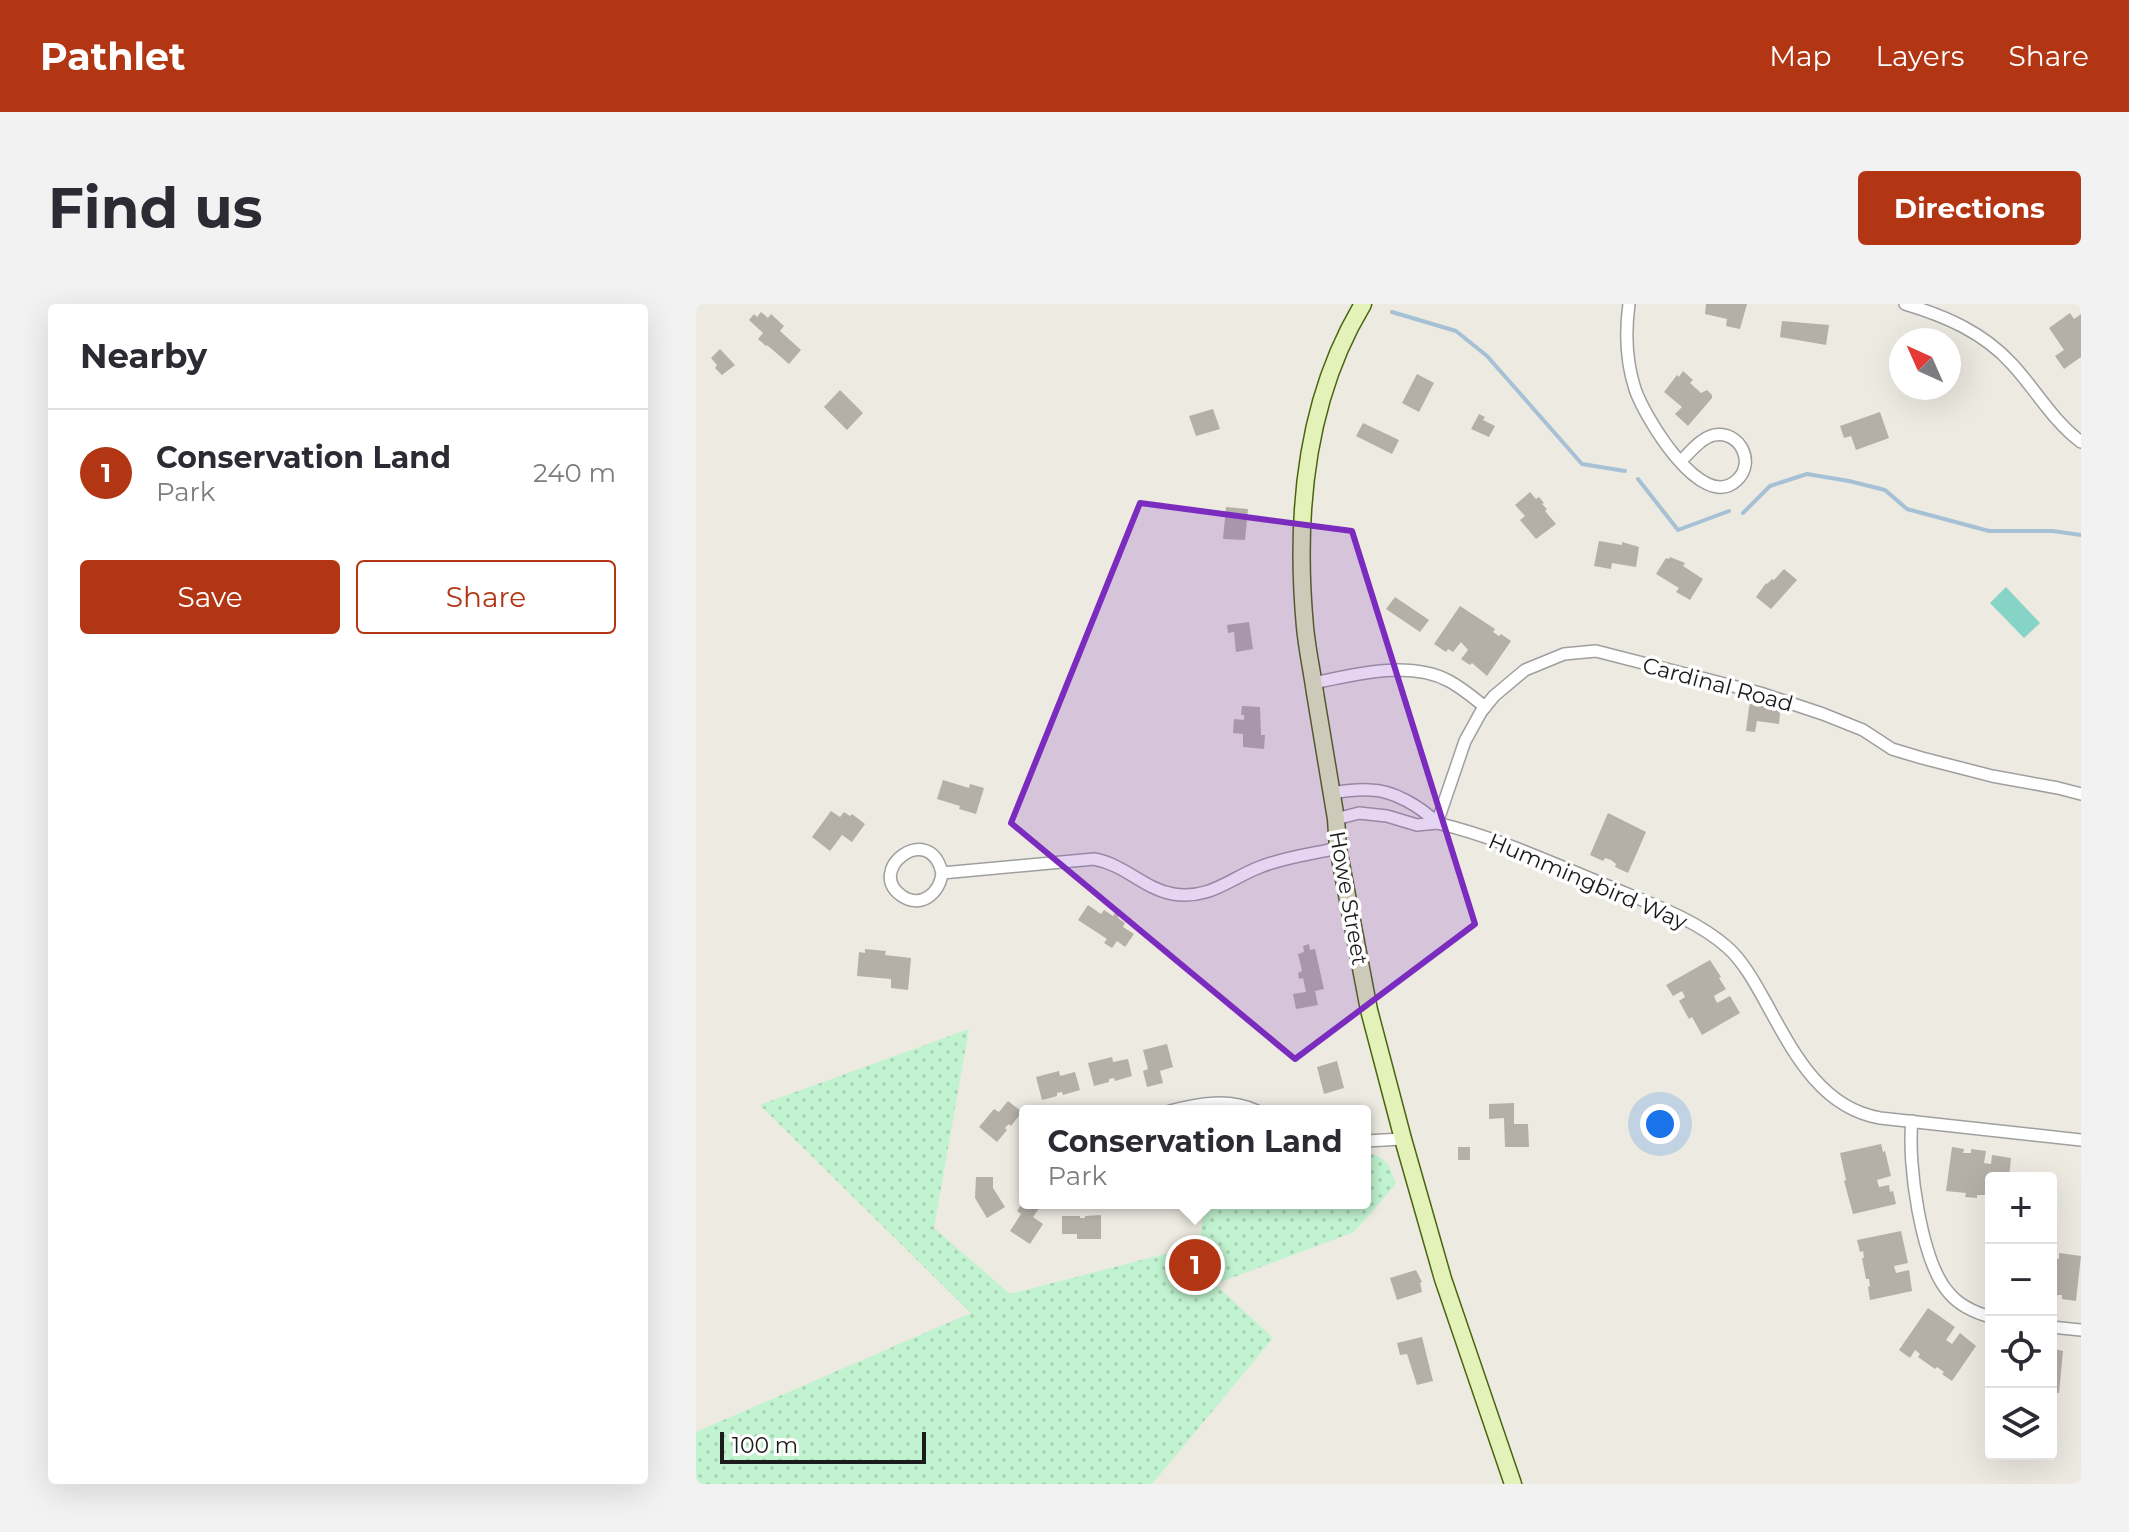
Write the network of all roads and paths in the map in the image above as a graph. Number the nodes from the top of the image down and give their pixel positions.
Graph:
1 (1363, 304) edge
2 (1629, 304) edge
3 (1905, 304) edge
4 (2081, 442) edge
5 (1681, 461) junction
6 (1314, 683) junction
7 (1485, 707) junction
8 (1332, 793) junction
9 (2081, 794) edge
10 (1336, 819) junction
11 (1437, 823) junction
12 (1338, 848) junction
13 (942, 873) junction
14 (1192, 1105) edge
15 (1245, 1105) edge
16 (1912, 1121) junction
17 (1403, 1139) junction
18 (2081, 1140) edge
19 (1371, 1141) edge
20 (1988, 1316) edge
21 (2057, 1328) edge
22 (2081, 1330) edge
23 (1513, 1484) edge

1 - 6 street, Howe Street
2 - 5 street
3 - 4 street
5 - 5 street
6 - 7 street
6 - 8 street, Howe Street
7 - 9 street, Cardinal Road
7 - 11 street, Cardinal Road
8 - 10 street, Howe Street
8 - 11 street, Hummingbird Way
10 - 11 street, Hummingbird Way
10 - 12 street, Howe Street
11 - 16 street, Hummingbird Way
12 - 13 street
12 - 17 street, Howe Street
13 - 13 street
14 - 15 street
16 - 18 street, Hummingbird Way
16 - 20 street
17 - 19 street
17 - 23 street, Howe Street
21 - 22 street

